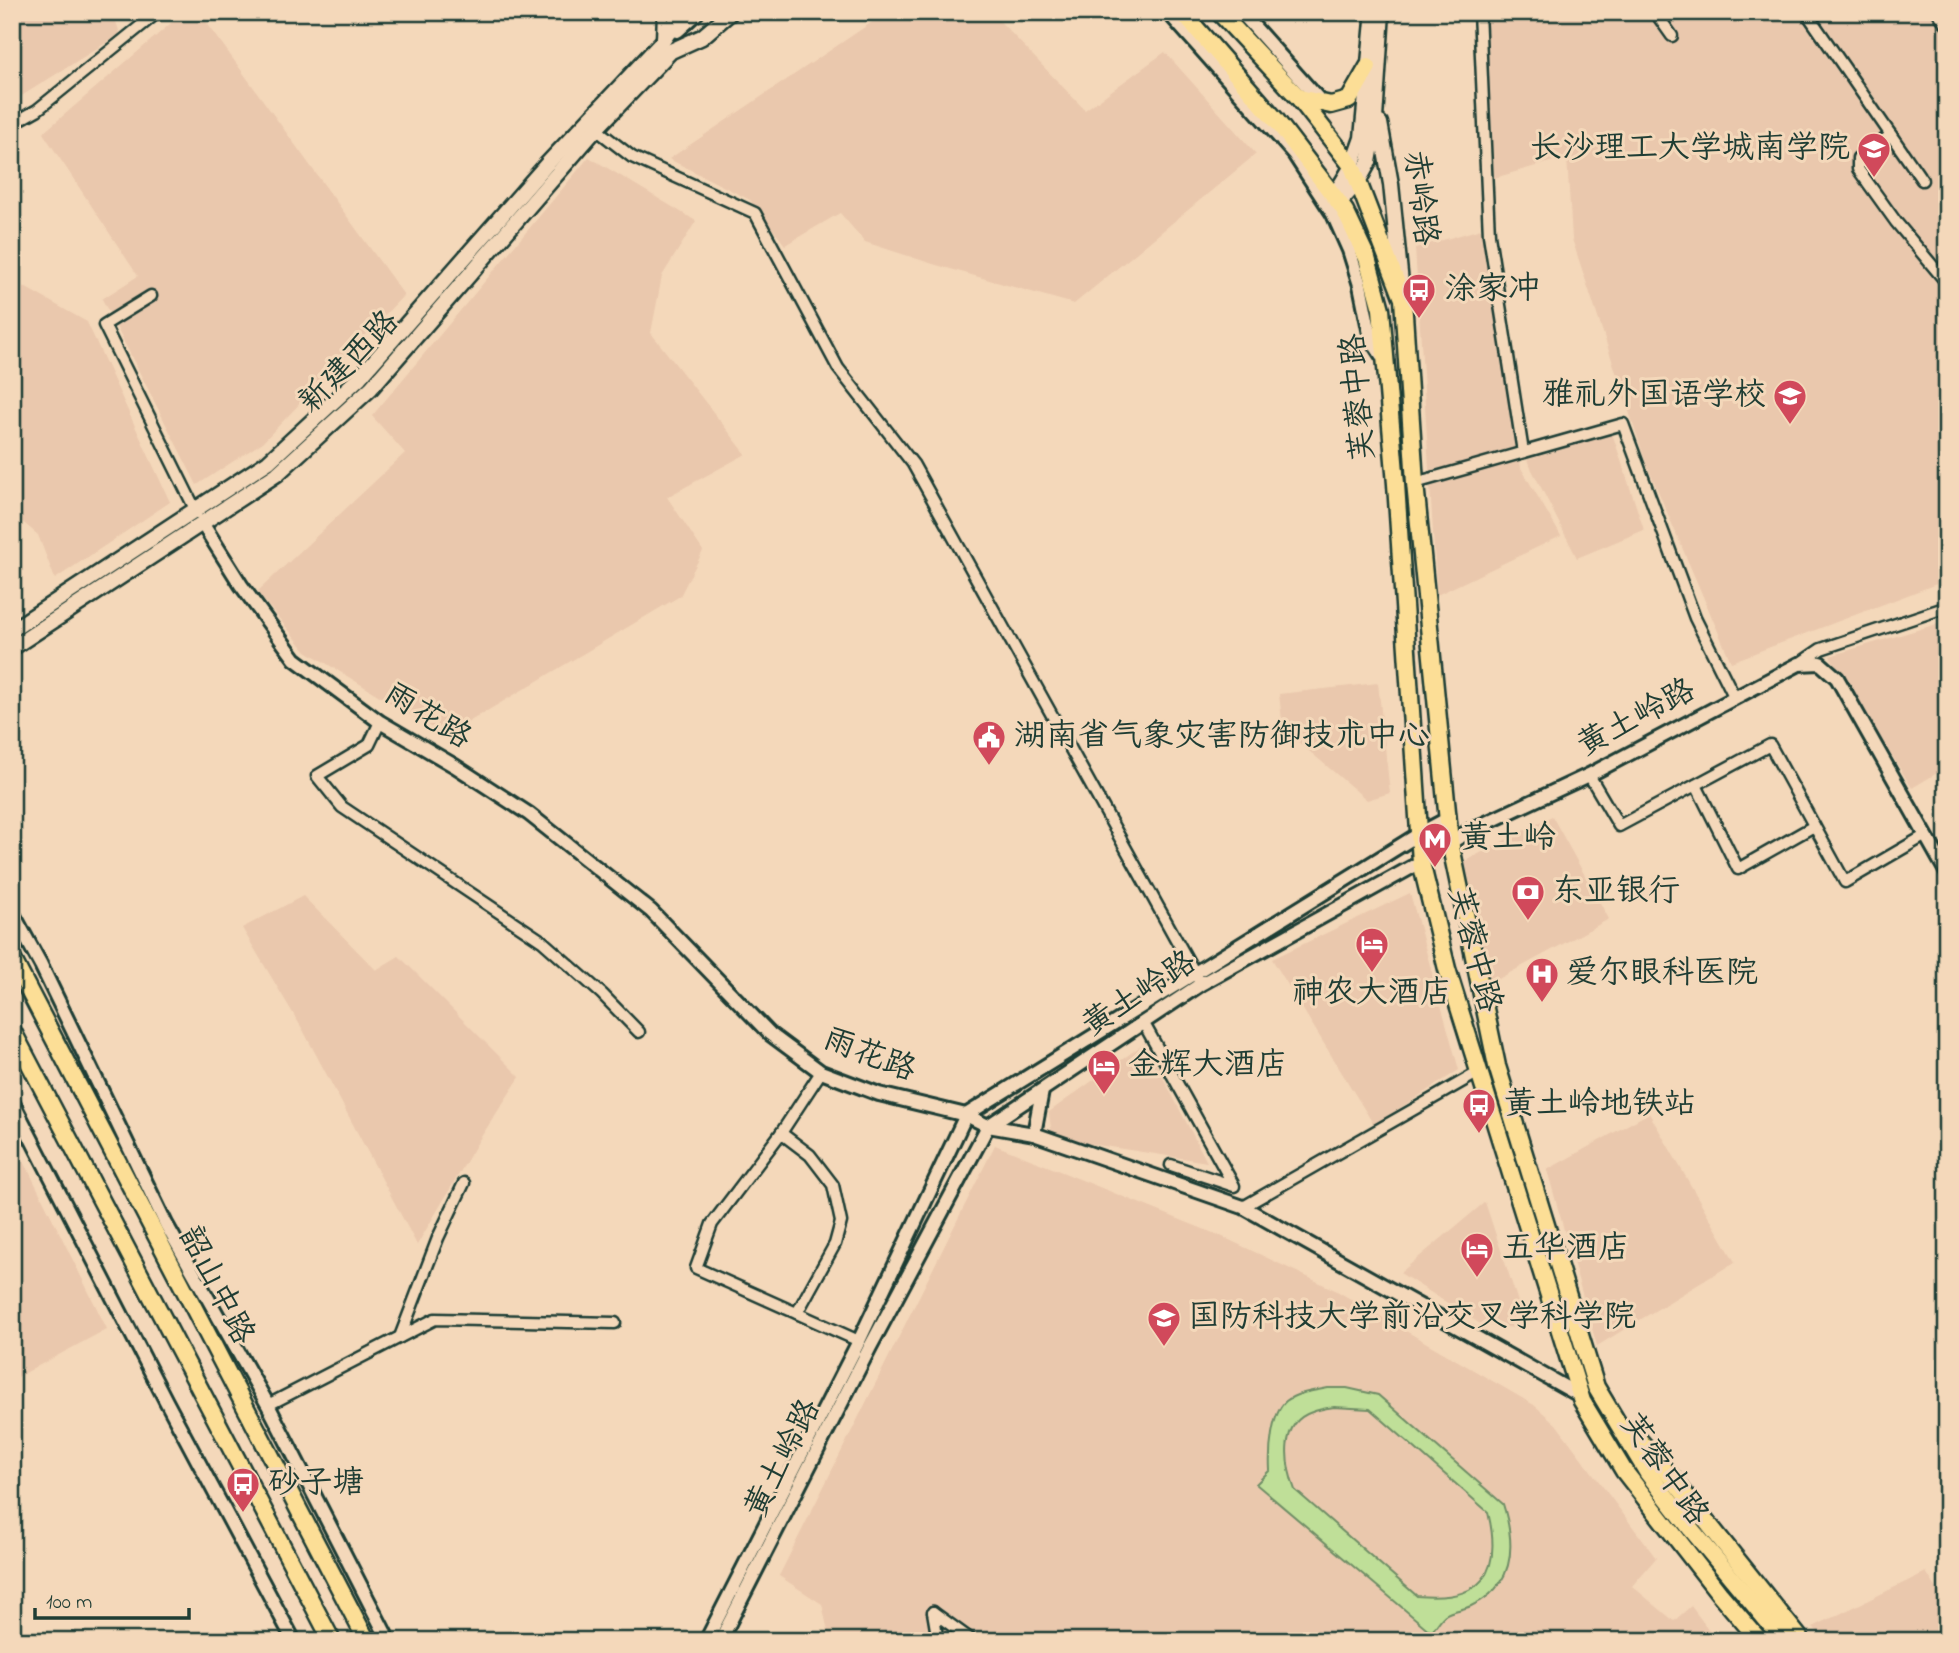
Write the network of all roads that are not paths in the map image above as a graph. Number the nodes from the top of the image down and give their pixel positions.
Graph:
1 (158, 12) edge
2 (663, 12) edge
3 (682, 12) edge
4 (697, 12) edge
5 (716, 12) edge
6 (731, 12) edge
7 (1168, 12) edge
8 (1182, 12) edge
9 (1219, 12) edge
10 (1241, 12) edge
11 (1374, 12) edge
12 (1382, 12) edge
13 (1479, 12) edge
14 (1655, 12) edge
15 (1806, 12) edge
16 (1938, 12) edge
17 (1947, 25) edge
18 (1672, 36) dead end
19 (667, 47) junction
20 (1367, 67) junction
21 (1298, 98) junction
22 (1322, 103) junction
23 (1376, 104) junction
24 (12, 124) edge
25 (596, 129) junction
26 (1891, 135) junction
27 (1352, 166) junction
28 (1922, 180) dead end
29 (1358, 182) junction
30 (1337, 199) junction
31 (1947, 283) edge
32 (151, 296) dead end
33 (1403, 299) junction
34 (1385, 360) junction
35 (1523, 452) junction
36 (1415, 483) junction
37 (195, 509) junction
38 (202, 523) junction
39 (1947, 607) edge
40 (12, 630) edge
41 (12, 648) edge
42 (1799, 664) junction
43 (1735, 698) junction
44 (380, 722) junction
45 (1589, 775) junction
46 (1696, 785) junction
47 (1449, 818) junction
48 (1814, 826) junction
49 (1419, 834) junction
50 (1926, 835) junction
51 (1450, 842) junction
52 (1421, 862) junction
53 (1947, 873) edge
54 (12, 912) edge
55 (12, 958) edge
56 (1198, 979) junction
57 (1143, 1022) junction
58 (12, 1031) edge
59 (639, 1032) dead end
60 (821, 1072) junction
61 (1479, 1072) junction
62 (1042, 1091) junction
63 (12, 1101) edge
64 (967, 1115) junction
65 (17, 1124) edge
66 (988, 1126) junction
67 (781, 1133) junction
68 (1034, 1134) junction
69 (1171, 1165) dead end
70 (464, 1183) dead end
71 (1243, 1207) junction
72 (797, 1312) junction
73 (615, 1323) dead end
74 (400, 1337) junction
75 (859, 1341) junction
76 (1579, 1395) junction
77 (268, 1405) junction
78 (1614, 1419) junction
79 (294, 1641) edge
80 (332, 1641) edge
81 (367, 1641) edge
82 (389, 1641) edge
83 (706, 1641) edge
84 (720, 1641) edge
85 (938, 1641) edge
86 (973, 1641) edge
87 (1760, 1641) edge
88 (1784, 1641) edge
89 (1802, 1641) edge

1 - 24 street
2 - 19 street
3 - 19 main road, 新建西路
4 - 19 main road, 新建西路
5 - 19 main road, 新建西路
6 - 19 main road, 新建西路
7 - 34 street
8 - 30 main road, 芙蓉中路
9 - 21 main road, 芙蓉中路
10 - 22 street
11 - 20 main road, 赤岭路
12 - 23 main road, 赤岭路
13 - 35 street
14 - 18 street
15 - 26 street
16 - 17 street
19 - 25 main road, 新建西路
19 - 37 main road, 新建西路
20 - 22 main road
20 - 27 main road, 赤岭路
21 - 22 main road
21 - 27 main road, 芙蓉中路
23 - 29 main road, 赤岭路
23 - 33 main road, 赤岭路
25 - 38 main road, 新建西路
25 - 56 street
26 - 28 street
26 - 31 street
27 - 29 main road, 芙蓉中路
27 - 30 main road, 赤岭路
29 - 30 main road, 赤岭路
29 - 33 main road, 芙蓉中路
30 - 34 main road, 芙蓉中路
32 - 37 street
33 - 36 main road, 芙蓉中路
34 - 49 main road, 芙蓉中路
35 - 36 street
35 - 43 street
36 - 47 main road, 芙蓉中路
37 - 38 street
37 - 40 main road, 新建西路
38 - 41 main road, 新建西路
38 - 44 street, 雨花路
39 - 42 street
42 - 43 street, 黄土岭路
42 - 50 street
43 - 45 street, 黄土岭路
44 - 59 street
44 - 60 street, 雨花路
45 - 46 street
45 - 51 street, 黄土岭路
46 - 48 street
46 - 48 street
47 - 49 street, 黄土岭路
47 - 51 main road, 芙蓉中路
48 - 50 street
49 - 52 main road, 芙蓉中路
49 - 56 street, 黄土岭路
50 - 53 street
51 - 52 street, 黄土岭路
51 - 78 main road, 芙蓉中路
52 - 56 street, 黄土岭路
52 - 61 main road, 芙蓉中路
54 - 77 street
55 - 81 main road, 韶山中路
56 - 57 street, 黄土岭路
56 - 64 street, 黄土岭路
57 - 62 street, 黄土岭路
57 - 69 street
58 - 80 main road, 韶山中路
60 - 64 street, 雨花路
60 - 67 street
61 - 71 street
61 - 76 main road, 芙蓉中路
62 - 66 street, 黄土岭路
62 - 68 street
63 - 65 street
64 - 66 street, 雨花路
64 - 75 street, 黄土岭路
65 - 79 street
66 - 68 street, 雨花路
66 - 84 street, 黄土岭路
67 - 72 street
67 - 72 street
68 - 71 street, 雨花路
70 - 74 street
71 - 76 street, 雨花路
72 - 75 street
73 - 74 street
74 - 77 street
75 - 83 street, 黄土岭路
76 - 87 main road, 芙蓉中路
77 - 82 street
78 - 88 main road, 芙蓉中路
78 - 89 main road
85 - 86 street

